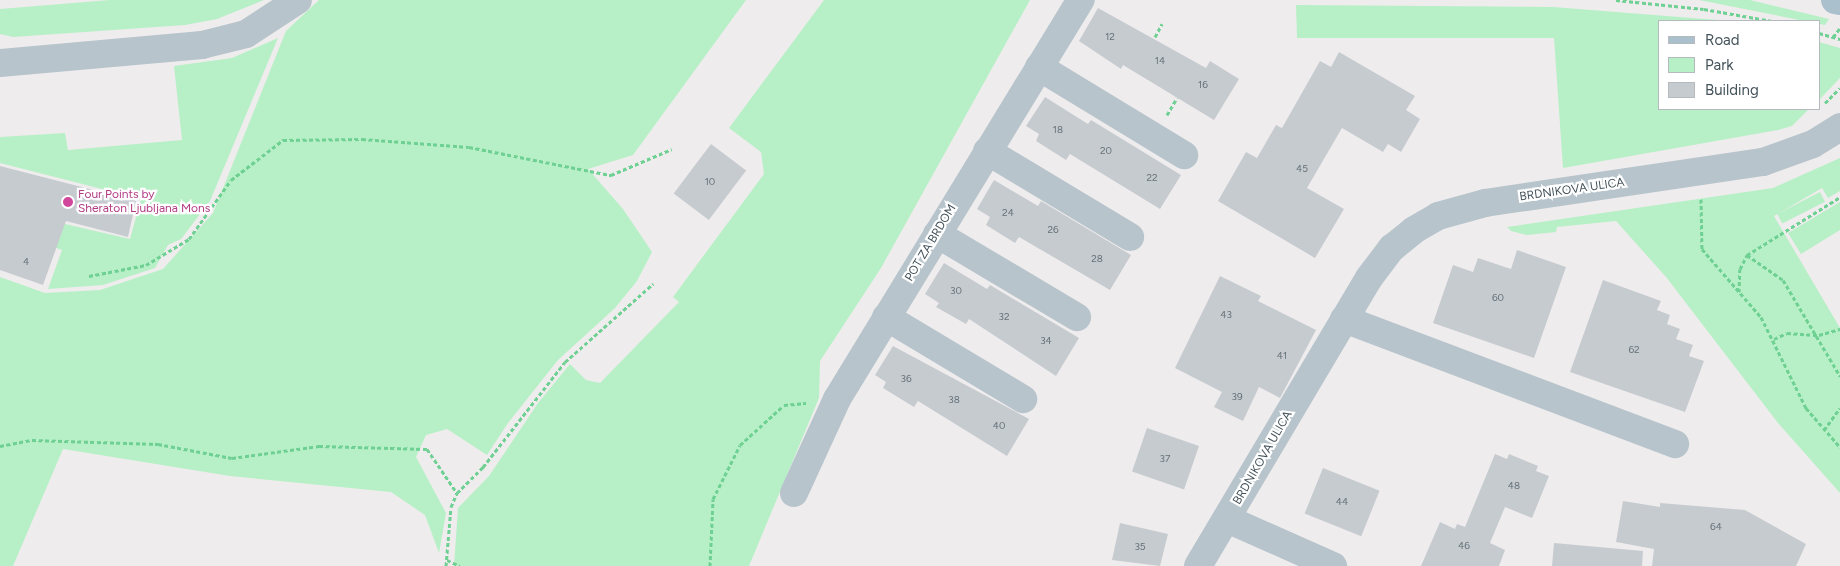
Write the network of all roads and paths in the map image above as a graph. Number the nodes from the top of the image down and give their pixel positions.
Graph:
1 (298, 0) edge
2 (1081, 0) edge
3 (1616, 0) edge
4 (1835, 0) edge
5 (1840, 1) edge
6 (1766, 20) edge
7 (1162, 24) dead end
8 (1840, 28) edge
9 (1820, 33) edge
10 (1155, 37) dead end
11 (1833, 37) junction
12 (1840, 39) edge
13 (0, 63) edge
14 (1039, 67) junction
15 (1840, 127) edge
16 (672, 149) dead end
17 (987, 151) junction
18 (1184, 156) dead end
19 (1697, 172) junction
20 (1840, 197) edge
21 (937, 234) junction
22 (1130, 237) dead end
23 (1747, 255) junction
24 (89, 276) dead end
25 (653, 284) dead end
26 (1738, 292) junction
27 (886, 317) junction
28 (1077, 318) dead end
29 (1344, 319) junction
30 (1840, 329) edge
31 (1818, 335) junction
32 (1774, 340) junction
33 (1840, 376) edge
34 (837, 399) junction
35 (1023, 399) dead end
36 (1840, 408) edge
37 (1824, 430) junction
38 (1675, 444) dead end
39 (0, 446) edge
40 (1840, 447) edge
41 (458, 493) junction
42 (794, 493) dead end
43 (1227, 519) junction
44 (446, 560) junction
45 (446, 566) edge
46 (460, 566) edge
47 (710, 566) edge
48 (1198, 566) edge
49 (1333, 566) edge

1 - 13 street
2 - 14 street, POT ZA BRDOM
3 - 6 path
4 - 5 main road
7 - 10 path
8 - 11 path
9 - 11 path
11 - 12 path
14 - 17 street, POT ZA BRDOM
14 - 18 street
15 - 19 street, BRDNIKOVA ULICA
16 - 24 path
17 - 21 street, POT ZA BRDOM
17 - 22 street
19 - 26 path
19 - 29 street, BRDNIKOVA ULICA
20 - 23 path
21 - 27 street, POT ZA BRDOM
21 - 28 street
23 - 26 path
23 - 31 path
25 - 41 path
26 - 32 path
27 - 34 street, POT ZA BRDOM
27 - 35 street
29 - 38 street
29 - 43 street, BRDNIKOVA ULICA
30 - 31 path
31 - 32 path
31 - 33 path
32 - 37 path
34 - 42 street, POT ZA BRDOM
34 - 47 path
36 - 37 path
37 - 40 path
39 - 41 path
41 - 44 path
43 - 48 street, BRDNIKOVA ULICA
43 - 49 street, BRDNIKOVA ULICA
44 - 45 path
44 - 46 path

